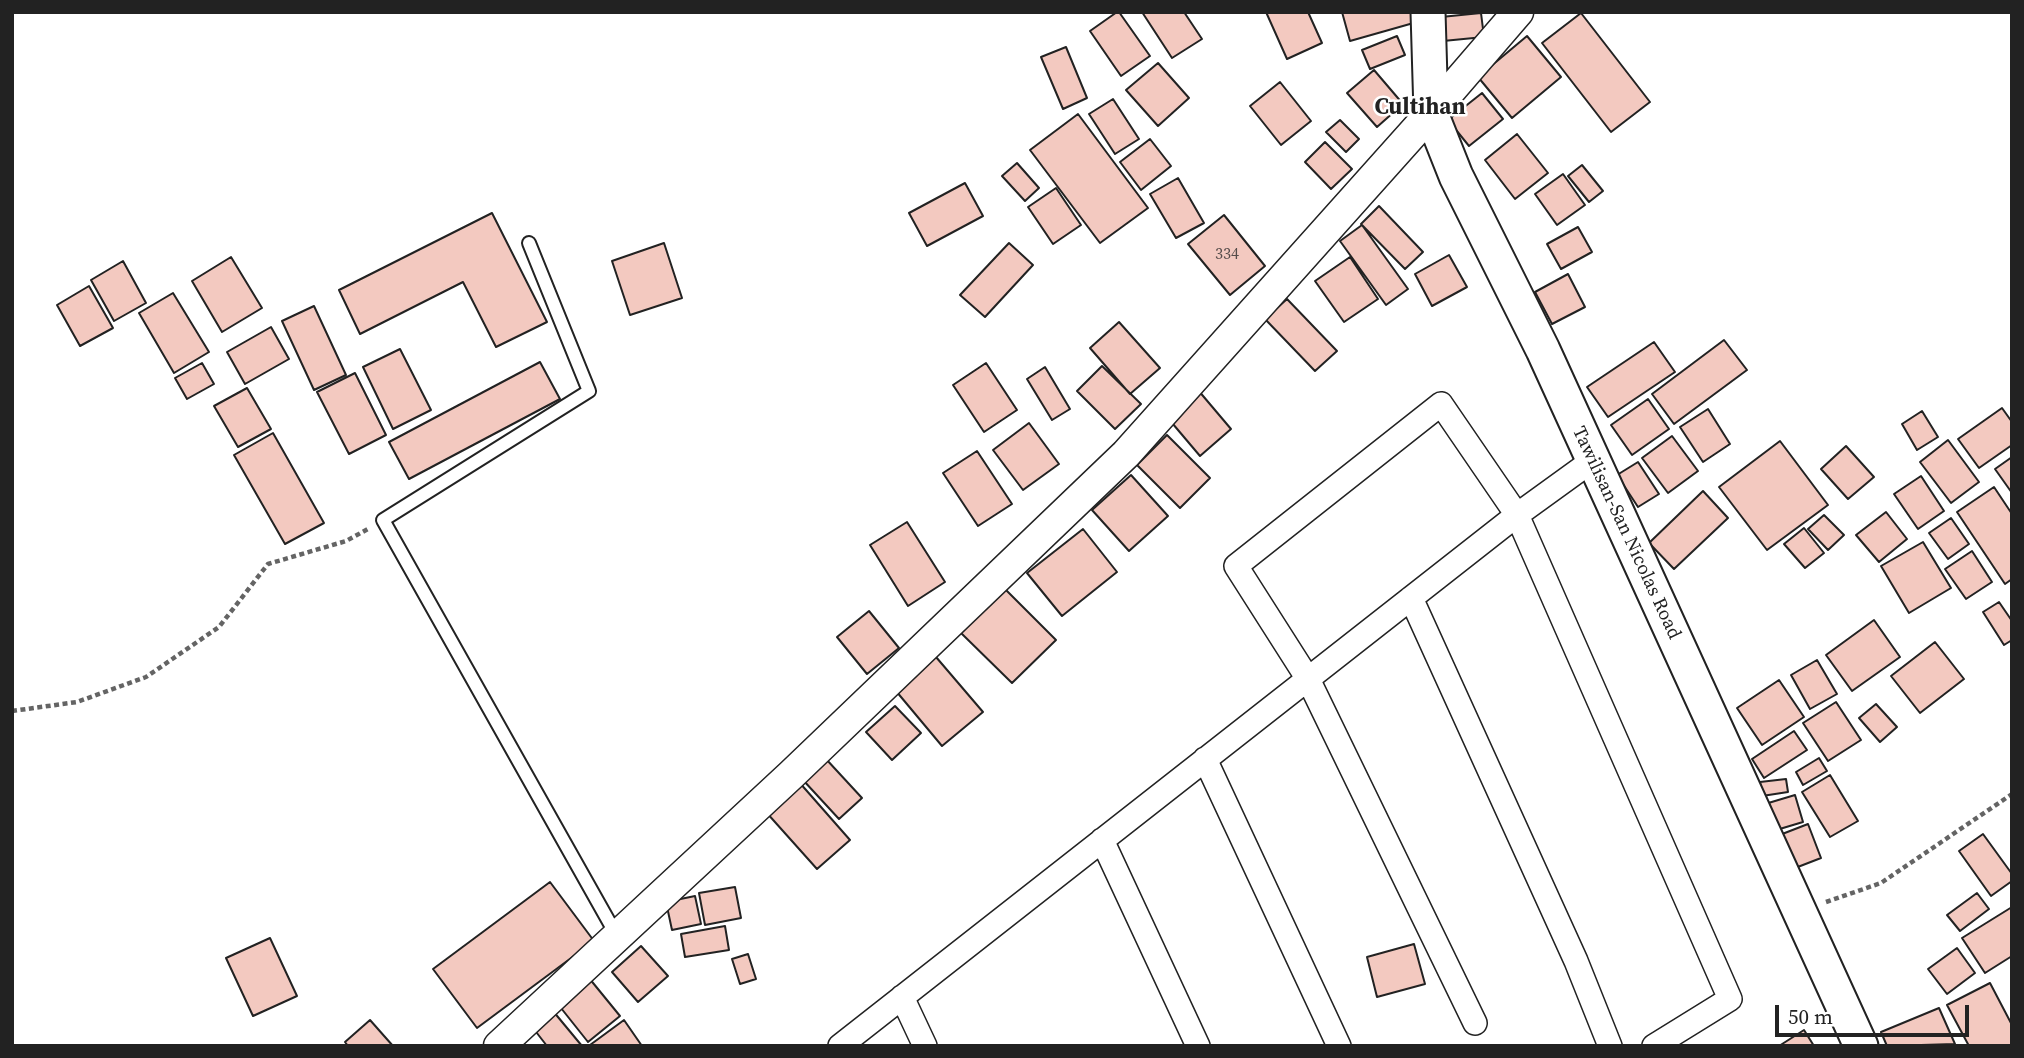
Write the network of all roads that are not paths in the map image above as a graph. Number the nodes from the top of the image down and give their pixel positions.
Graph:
1 (1428, 12) edge
2 (1518, 12) edge
3 (1432, 113) junction
4 (529, 243) dead end
5 (1592, 460) junction
6 (1517, 515) junction
7 (1411, 598) junction
8 (1308, 679) junction
9 (1205, 760) junction
10 (1102, 841) junction
11 (618, 936) junction
12 (902, 998) junction
13 (1475, 1023) dead end
14 (499, 1046) edge
15 (840, 1046) edge
16 (925, 1046) edge
17 (1198, 1046) edge
18 (1339, 1046) edge
19 (1610, 1046) edge
20 (1654, 1046) edge
21 (1861, 1046) edge

1 - 3 main road, Tawilisan-San Nicolas Road
2 - 3 street
3 - 5 main road, Tawilisan-San Nicolas Road
3 - 11 street
4 - 11 lane
5 - 6 street
5 - 21 main road, Tawilisan-San Nicolas Road
6 - 7 street
6 - 8 street
6 - 20 street
7 - 8 street
7 - 19 street
8 - 9 street
8 - 13 street
9 - 10 street
9 - 18 street
10 - 12 street
10 - 17 street
11 - 14 street
12 - 15 street
12 - 16 street

